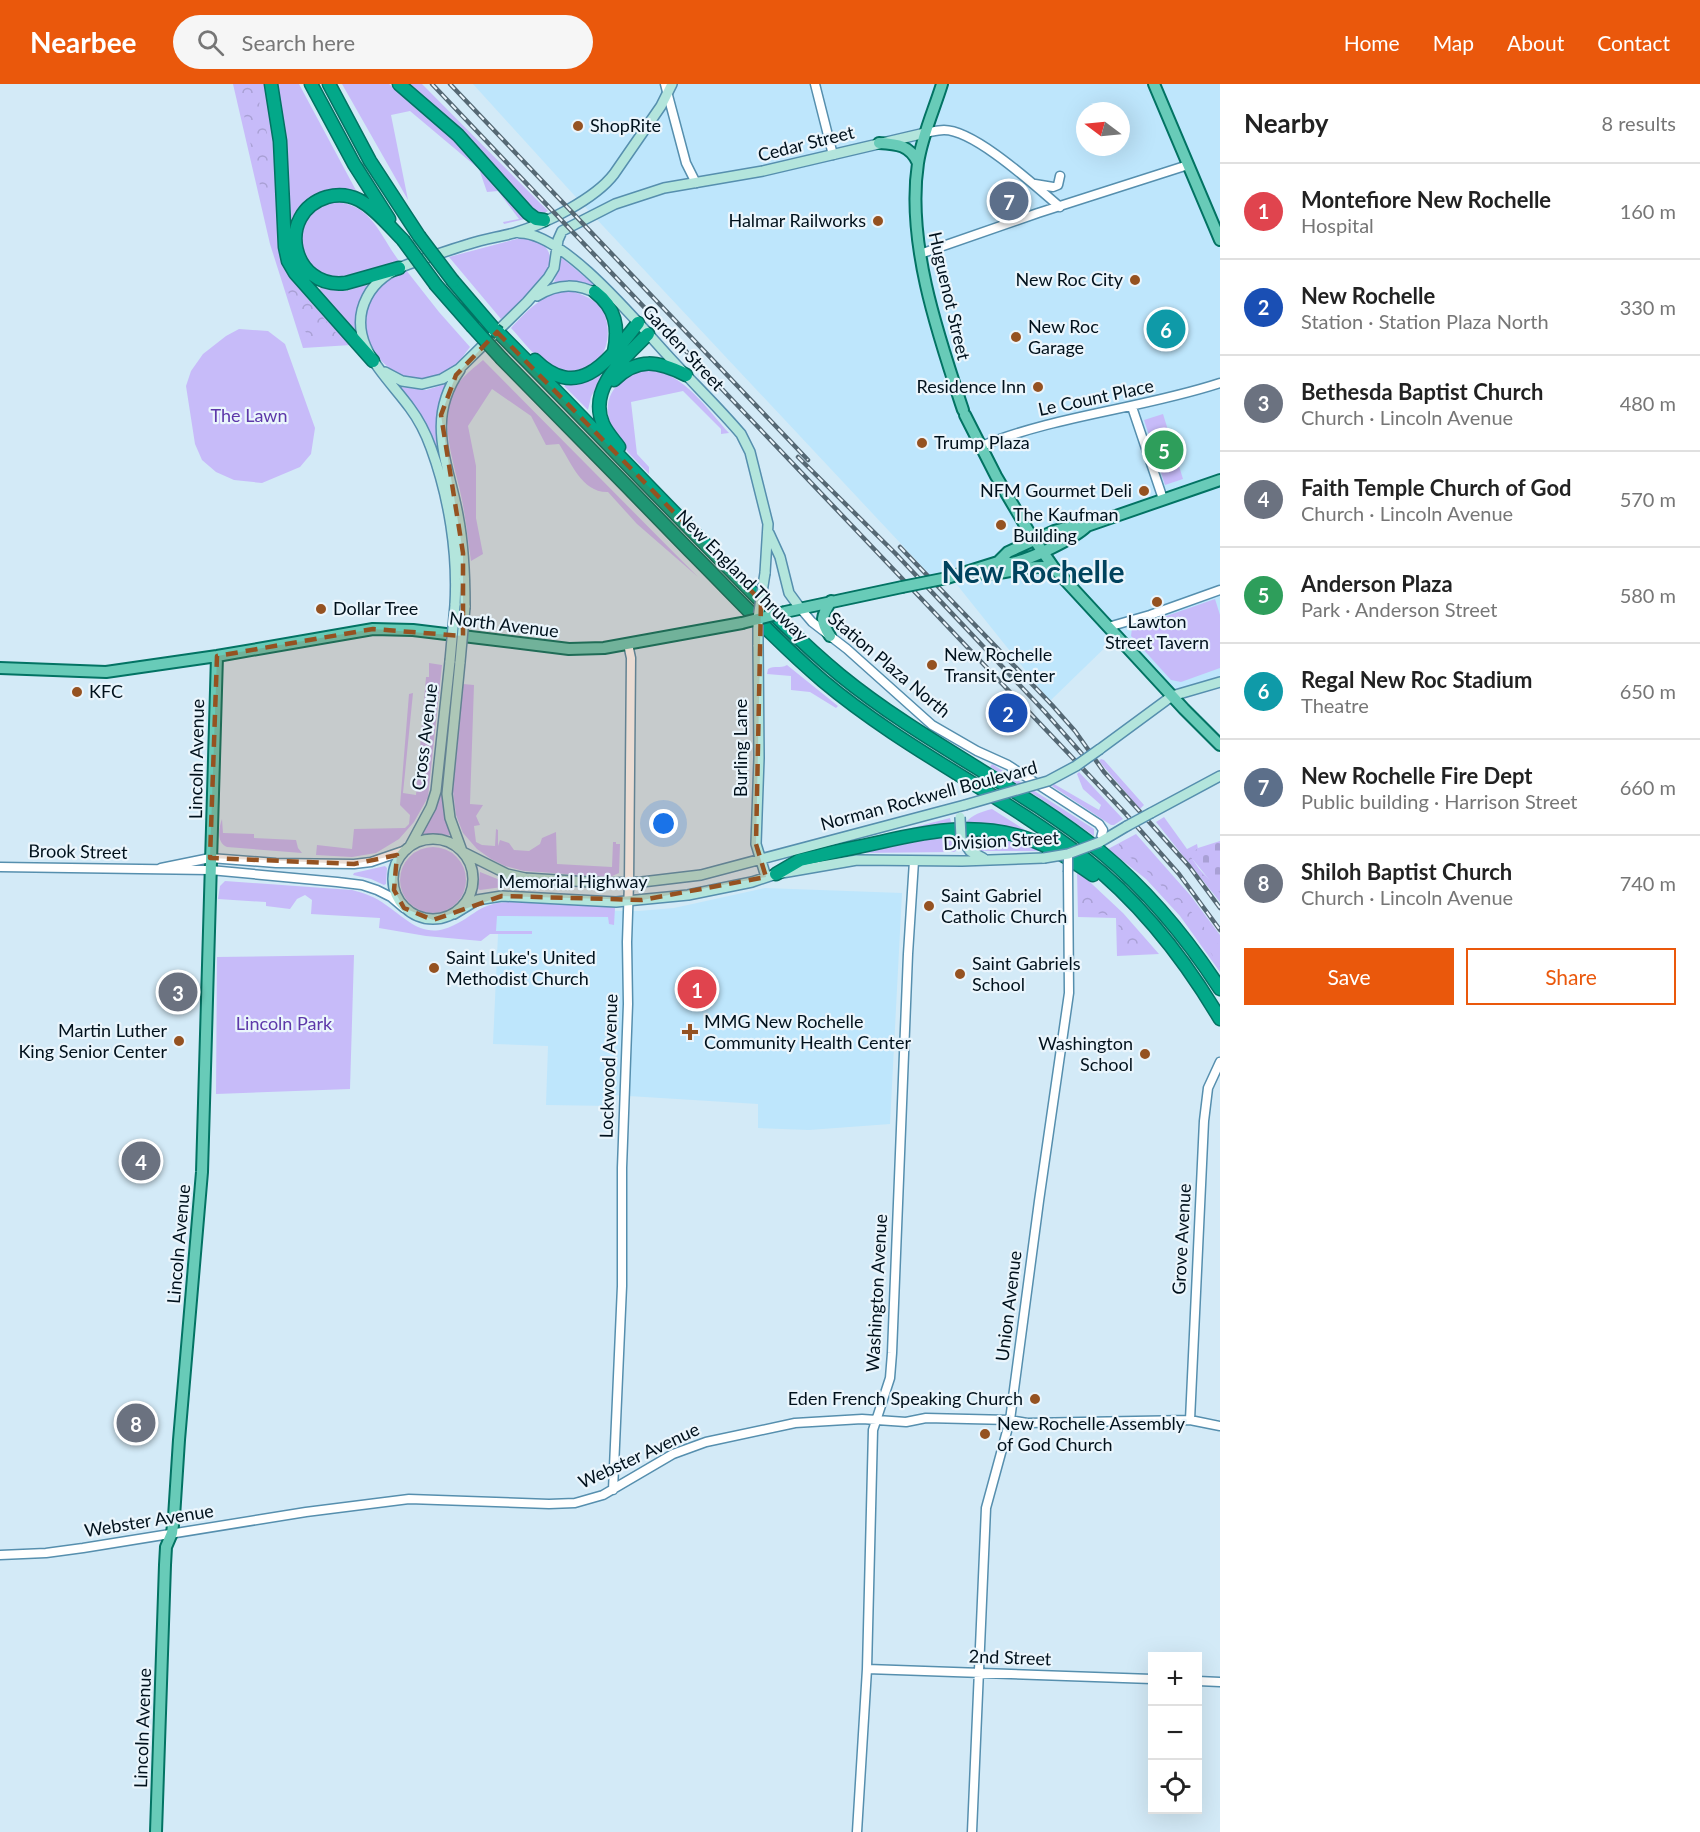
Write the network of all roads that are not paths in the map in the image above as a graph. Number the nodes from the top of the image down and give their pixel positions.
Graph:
1 (271, 84) edge
2 (311, 84) edge
3 (329, 84) edge
4 (399, 84) edge
5 (814, 84) edge
6 (942, 84) edge
7 (1154, 84) edge
8 (668, 86) edge
9 (925, 133) junction
10 (879, 143) junction
11 (833, 155) junction
12 (918, 163) junction
13 (1188, 165) junction
14 (1060, 176) dead end
15 (696, 183) junction
16 (1032, 183) junction
17 (1060, 207) junction
18 (544, 220) junction
19 (515, 232) junction
20 (1219, 236) edge
21 (403, 240) junction
22 (557, 248) junction
23 (920, 254) junction
24 (399, 268) junction
25 (595, 292) junction
26 (527, 302) junction
27 (628, 313) junction
28 (638, 323) junction
29 (648, 334) junction
30 (516, 346) junction
31 (614, 352) junction
32 (374, 363) junction
33 (465, 364) junction
34 (686, 375) junction
35 (1220, 383) edge
36 (602, 394) junction
37 (1132, 407) junction
38 (979, 447) junction
39 (1220, 480) edge
40 (651, 489) junction
41 (1163, 499) junction
42 (1087, 526) junction
43 (768, 533) junction
44 (1034, 540) junction
45 (1042, 552) junction
46 (998, 562) junction
47 (1054, 568) junction
48 (971, 572) junction
49 (1220, 590) edge
50 (831, 601) junction
51 (460, 606) junction
52 (800, 608) junction
53 (758, 618) junction
54 (1108, 627) junction
55 (830, 636) junction
56 (628, 644) junction
57 (217, 656) junction
58 (455, 661) junction
59 (0, 668) edge
60 (1220, 682) edge
61 (1172, 696) junction
62 (1220, 745) edge
63 (1220, 776) edge
64 (964, 806) junction
65 (1100, 842) junction
66 (408, 848) junction
67 (462, 852) junction
68 (1068, 854) junction
69 (210, 858) junction
70 (983, 858) junction
71 (759, 859) junction
72 (914, 861) junction
73 (0, 867) edge
74 (155, 870) junction
75 (210, 870) junction
76 (771, 875) junction
77 (629, 883) junction
78 (628, 900) junction
79 (404, 908) junction
80 (1143, 913) junction
81 (454, 914) junction
82 (1220, 989) edge
83 (1220, 1019) edge
84 (1220, 1062) edge
85 (1010, 1420) junction
86 (1190, 1420) junction
87 (876, 1421) junction
88 (1220, 1426) edge
89 (613, 1490) junction
90 (172, 1533) junction
91 (0, 1555) edge
92 (867, 1669) junction
93 (980, 1673) junction
94 (1148, 1679) edge
95 (1202, 1681) edge
96 (1220, 1682) edge
97 (156, 1832) edge
98 (857, 1832) edge
99 (972, 1832) edge

1 - 32 highway
2 - 21 highway, New England Thruway
3 - 30 highway, New England Thruway, bridge
4 - 18 highway
5 - 11 street
6 - 9 main road, Huguenot Street
7 - 13 main road
8 - 15 street
8 - 18 main road
9 - 10 main road, Cedar Street
9 - 12 main road, Huguenot Street
9 - 16 street, Cedar Street
10 - 11 main road, Cedar Street
10 - 12 main road
11 - 15 main road, Cedar Street
12 - 23 main road, Huguenot Street
13 - 17 street
13 - 20 main road
14 - 16 street
15 - 22 main road, Cedar Street
16 - 17 street, Cedar Street
17 - 23 street
18 - 19 main road
19 - 22 main road, Garden Street
19 - 24 main road
21 - 24 highway
21 - 80 highway, New England Thruway, bridge
22 - 26 main road, Cedar Street
22 - 27 main road, Garden Street
23 - 38 main road, Huguenot Street
24 - 32 main road
25 - 26 main road
25 - 27 main road
25 - 31 highway
26 - 33 main road
27 - 28 main road, Garden Street
28 - 29 main road, Garden Street
28 - 31 highway
29 - 34 main road, Garden Street
29 - 36 highway
30 - 31 highway
30 - 40 highway, New England Thruway
32 - 33 main road
32 - 51 main road
33 - 51 main road
34 - 36 highway
34 - 43 main road, Garden Street
35 - 37 street, Le Count Place
36 - 40 highway
37 - 38 street, Le Count Place
37 - 41 street
38 - 44 main road, Huguenot Street
39 - 41 main road, North Avenue
40 - 82 highway, New England Thruway
41 - 42 main road, North Avenue
42 - 44 main road, North Avenue
42 - 45 main road, North Avenue
43 - 52 main road, Garden Street
43 - 53 main road, Garden Street, bridge
44 - 45 main road, Huguenot Street
44 - 46 main road, North Avenue
45 - 46 main road, North Avenue
45 - 47 main road, Huguenot Street
46 - 48 main road, North Avenue
47 - 48 main road
47 - 54 main road, Huguenot Street
48 - 50 main road, North Avenue, bridge
49 - 54 street
50 - 52 main road, North Avenue
50 - 55 main road
51 - 58 main road, bridge
52 - 53 main road, North Avenue, bridge
52 - 55 street, Station Plaza North
53 - 56 main road, North Avenue, bridge
53 - 71 main road, Burling Lane, bridge
54 - 61 main road, Huguenot Street
55 - 65 street, Station Plaza North
56 - 57 main road, North Avenue
56 - 77 street, Lockwood Avenue
57 - 59 main road, North Avenue
57 - 69 main road, Lincoln Avenue
58 - 66 main road, Cross Avenue
58 - 67 main road, Cross Avenue
60 - 61 main road
61 - 62 main road, Huguenot Street
61 - 64 main road, Norman Rockwell Boulevard, bridge
63 - 65 main road, Division Street, bridge
64 - 70 main road, bridge
64 - 71 main road, Norman Rockwell Boulevard
65 - 68 main road, Division Street, bridge
66 - 67 main road
66 - 69 street
66 - 79 main road
67 - 77 main road, Memorial Highway
67 - 81 main road
68 - 70 main road, Division Street, bridge
68 - 85 street, Union Avenue, bridge
69 - 74 street, Brook Street
69 - 75 main road, Lincoln Avenue
70 - 72 main road, Division Street
71 - 76 main road, Burling Lane
71 - 77 main road, Memorial Highway
72 - 76 main road, Division Street
72 - 87 street, Washington Avenue
73 - 74 street, Brook Street
74 - 75 street, Brook Street
75 - 79 street
75 - 90 main road, Lincoln Avenue
76 - 78 main road, Memorial Highway
76 - 80 highway
77 - 78 street, Lockwood Avenue
78 - 81 main road, Memorial Highway
78 - 89 street, Lockwood Avenue
79 - 81 main road
80 - 83 highway, New England Thruway
84 - 86 street, Grove Avenue
85 - 86 street, Webster Avenue
85 - 87 street, Webster Avenue
85 - 93 street, Union Avenue
86 - 88 street, Webster Avenue
87 - 89 street, Webster Avenue
87 - 92 street, Washington Avenue
89 - 90 street, Webster Avenue
90 - 91 street, Webster Avenue
90 - 97 main road, Lincoln Avenue
92 - 93 street, 2nd Street
92 - 98 street, Washington Avenue
93 - 94 street, 2nd Street
93 - 99 street, Union Avenue
95 - 96 street

